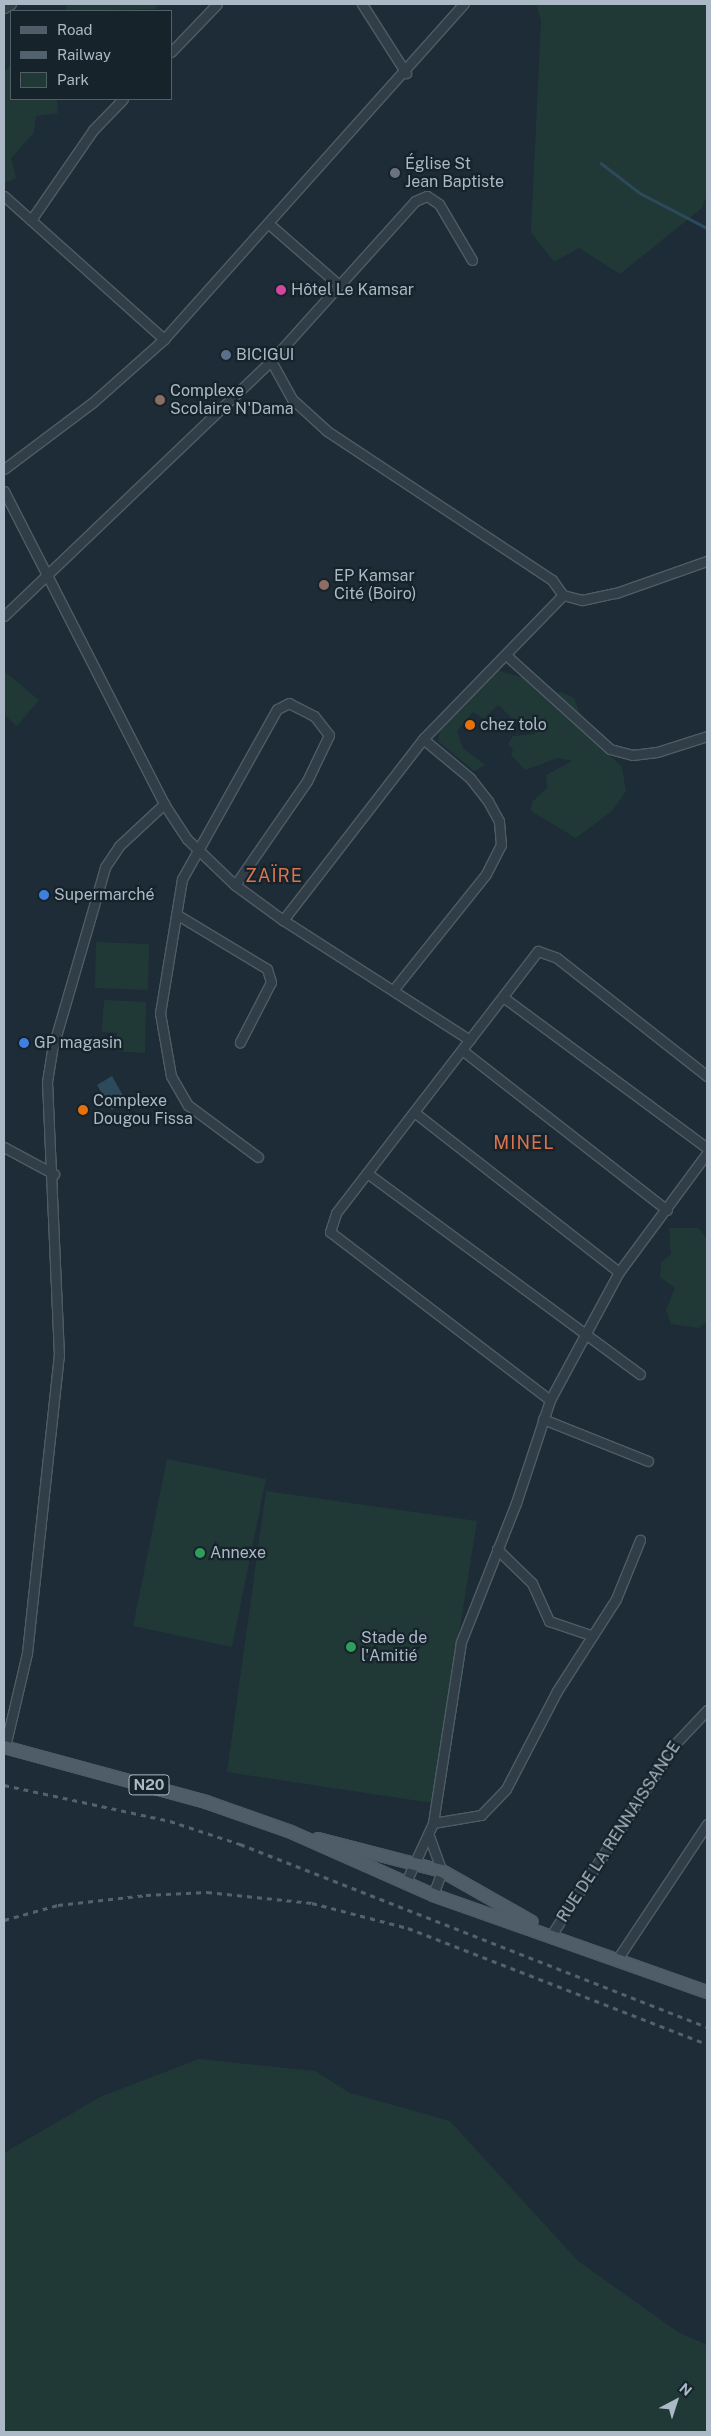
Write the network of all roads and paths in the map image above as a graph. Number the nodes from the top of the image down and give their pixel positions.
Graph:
1 (11, 4) edge
2 (217, 4) edge
3 (362, 4) edge
4 (464, 4) edge
5 (4, 8) edge
6 (172, 51) edge
7 (406, 73) junction
8 (122, 100) edge
9 (4, 196) edge
10 (31, 220) junction
11 (269, 224) junction
12 (472, 260) dead end
13 (338, 285) junction
14 (164, 339) junction
15 (271, 361) junction
16 (4, 469) edge
17 (4, 491) edge
18 (707, 561) edge
19 (50, 574) junction
20 (563, 595) junction
21 (4, 616) edge
22 (506, 655) junction
23 (707, 736) edge
24 (423, 739) junction
25 (164, 804) junction
26 (197, 850) junction
27 (235, 886) junction
28 (176, 914) junction
29 (283, 920) junction
30 (394, 989) junction
31 (503, 997) junction
32 (470, 1040) junction
33 (240, 1042) dead end
34 (462, 1050) junction
35 (707, 1076) edge
36 (414, 1112) junction
37 (4, 1147) edge
38 (707, 1148) edge
39 (707, 1153) edge
40 (258, 1157) dead end
41 (366, 1173) junction
42 (54, 1174) junction
43 (667, 1210) junction
44 (619, 1272) junction
45 (584, 1334) junction
46 (640, 1374) dead end
47 (550, 1400) junction
48 (544, 1419) junction
49 (648, 1461) dead end
50 (640, 1540) dead end
51 (497, 1549) junction
52 (593, 1636) junction
53 (707, 1710) edge
54 (4, 1747) edge
55 (433, 1823) junction
56 (707, 1824) edge
57 (291, 1832) junction
58 (429, 1836) junction
59 (412, 1861) junction
60 (442, 1871) junction
61 (406, 1884) junction
62 (434, 1895) junction
63 (552, 1934) junction
64 (618, 1958) junction
65 (707, 1992) edge

1 - 5 street
2 - 6 street
3 - 7 street
4 - 7 street
7 - 11 street
8 - 10 street
9 - 10 street
10 - 14 street
11 - 13 street
11 - 14 street
12 - 13 street
13 - 15 street
14 - 16 street
15 - 19 street
15 - 20 street
17 - 19 street
18 - 20 street
19 - 21 street
19 - 25 street
20 - 22 street
22 - 23 street
22 - 24 street
24 - 29 street
24 - 30 street
25 - 26 street
25 - 42 street
26 - 27 street
26 - 27 street
26 - 28 street
27 - 29 street
28 - 33 street
28 - 40 street
29 - 30 street
30 - 32 street
31 - 32 street
31 - 35 street
31 - 38 street
32 - 34 street
34 - 36 street
34 - 43 street
36 - 41 street
36 - 44 street
37 - 42 street
39 - 43 street
41 - 45 street
41 - 47 street
42 - 54 street
43 - 44 street
44 - 45 street
45 - 46 street
45 - 47 street
47 - 48 street
48 - 49 street
48 - 51 street
50 - 52 street
51 - 52 street
51 - 55 street
52 - 55 street
53 - 63 street, RUE DE LA RENNAISSANCE
54 - 57 main road, N20
55 - 58 street
56 - 64 street
57 - 59 main road, N20
57 - 61 main road, N20
58 - 59 street
58 - 60 street
59 - 60 main road, N20
59 - 61 street
60 - 62 street
60 - 63 main road, N20
61 - 62 main road, N20
62 - 63 main road, N20
63 - 64 main road
64 - 65 main road

